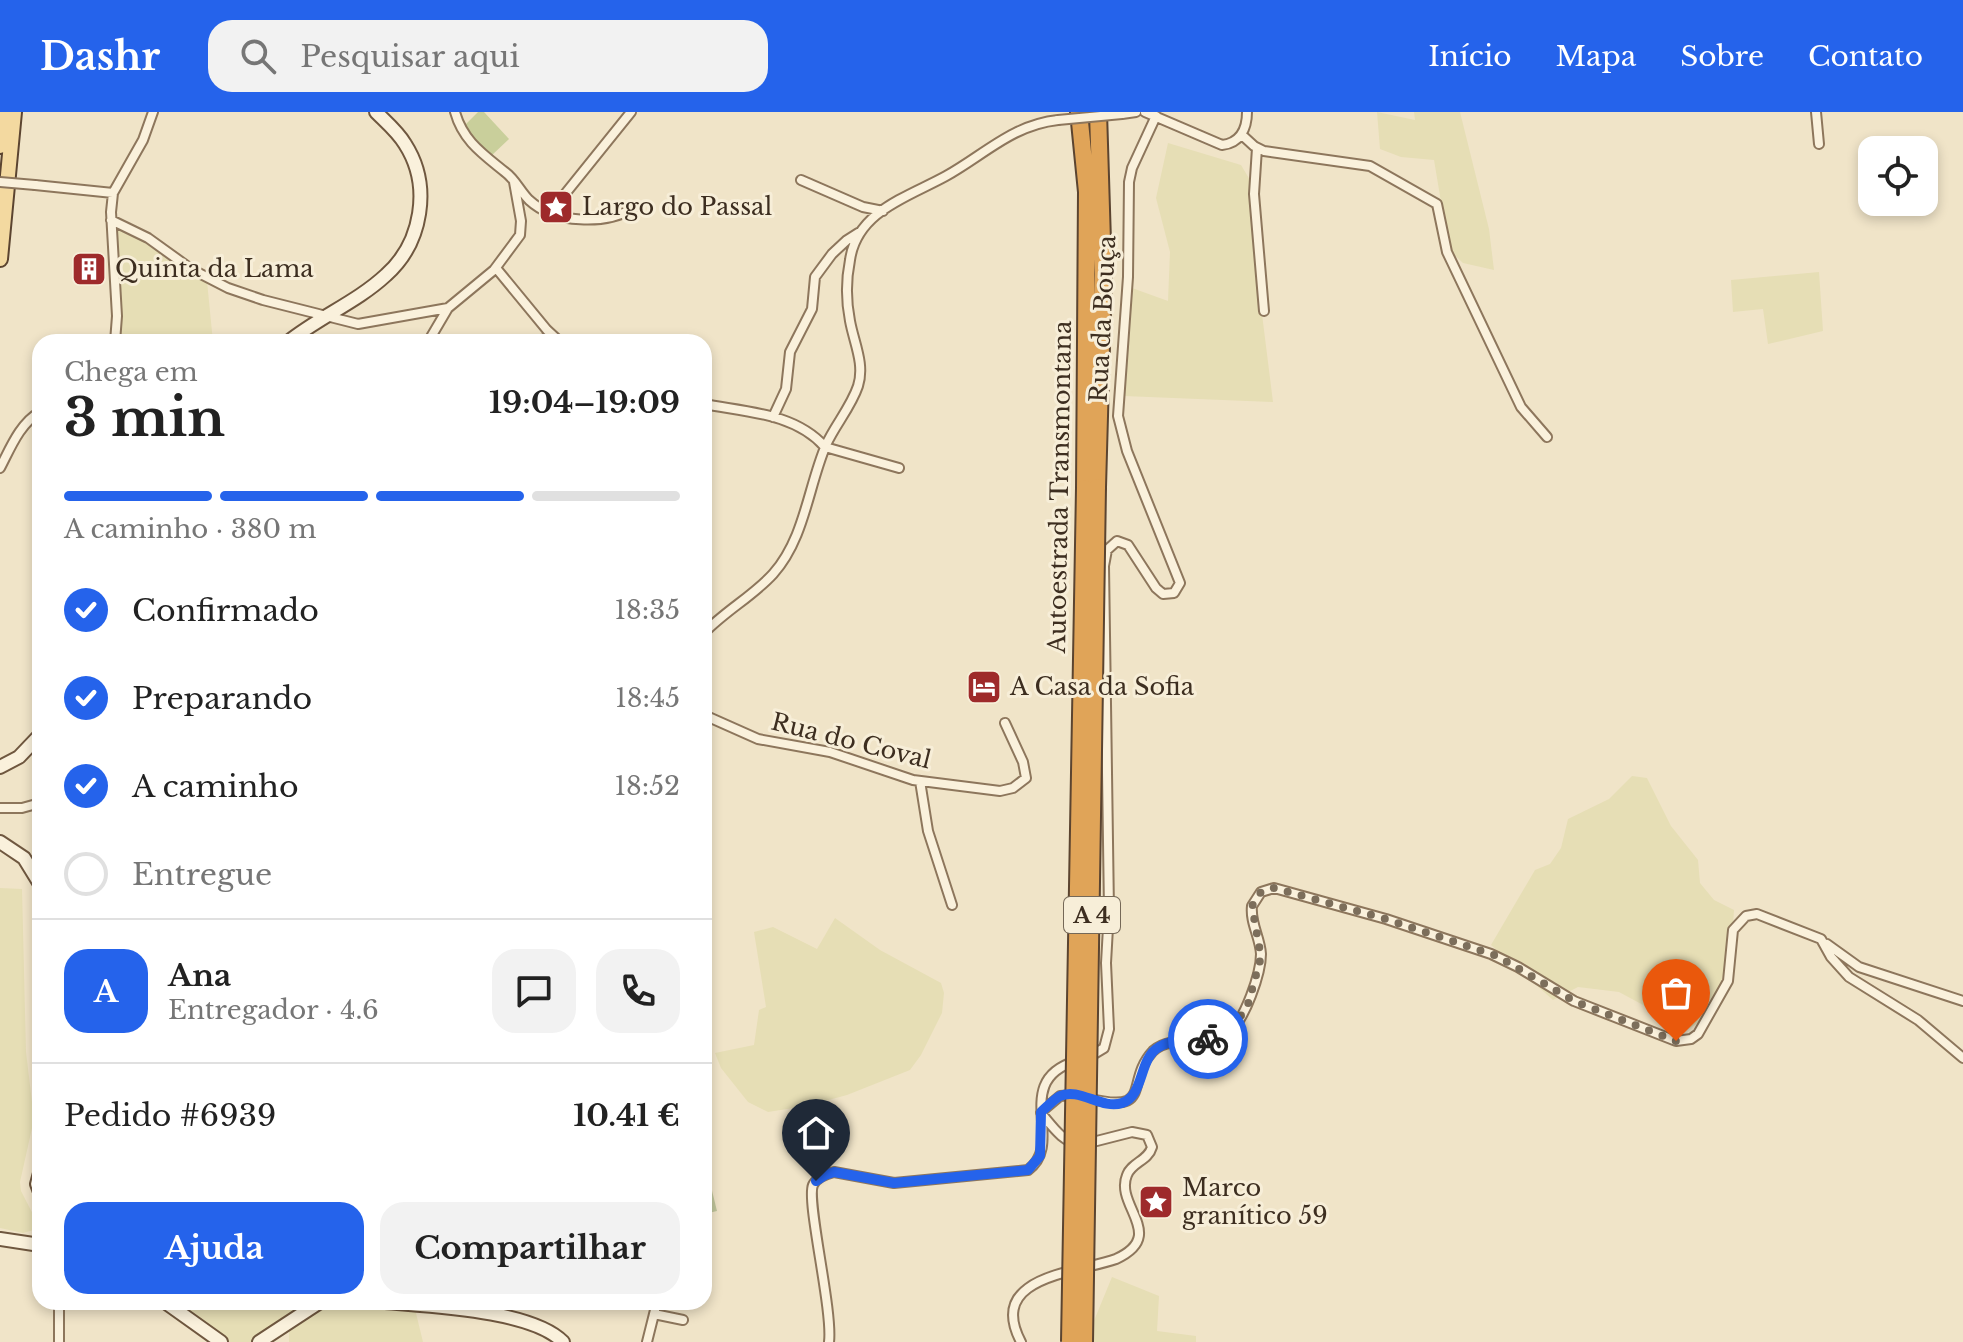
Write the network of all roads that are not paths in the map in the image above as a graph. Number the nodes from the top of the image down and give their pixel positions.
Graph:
1 (3, 112) edge
2 (14, 112) edge
3 (153, 112) edge
4 (376, 112) edge
5 (455, 112) edge
6 (631, 112) edge
7 (1079, 112) edge
8 (1098, 112) edge
9 (1136, 112) edge
10 (1145, 112) edge
11 (1247, 112) edge
12 (1816, 112) edge
13 (1122, 114) edge
14 (1156, 116) junction
15 (1242, 135) junction
16 (1819, 144) dead end
17 (0, 146) edge
18 (1257, 148) junction
19 (801, 180) dead end
20 (0, 182) edge
21 (514, 182) junction
22 (113, 193) junction
23 (634, 208) dead end
24 (548, 210) junction
25 (883, 211) junction
26 (111, 220) junction
27 (859, 233) junction
28 (0, 259) edge
29 (496, 268) junction
30 (448, 308) junction
31 (1264, 311) dead end
32 (329, 315) junction
33 (117, 323) junction
34 (116, 334) edge
35 (120, 334) edge
36 (300, 334) edge
37 (433, 334) edge
38 (552, 334) edge
39 (712, 406) edge
40 (32, 417) edge
41 (773, 417) junction
42 (1547, 437) dead end
43 (825, 447) junction
44 (0, 468) edge
45 (899, 468) dead end
46 (1091, 487) junction
47 (712, 626) edge
48 (712, 719) edge
49 (1005, 723) dead end
50 (32, 743) edge
51 (29, 746) junction
52 (0, 760) edge
53 (0, 767) edge
54 (920, 781) junction
55 (32, 805) edge
56 (0, 808) edge
57 (0, 842) edge
58 (32, 871) edge
59 (952, 905) dead end
60 (1823, 941) junction
61 (1963, 1001) edge
62 (1963, 1058) edge
63 (1041, 1112) junction
64 (0, 1239) edge
65 (32, 1244) edge
66 (59, 1310) edge
67 (176, 1310) edge
68 (308, 1310) edge
69 (454, 1310) edge
70 (655, 1310) edge
71 (654, 1314) junction
72 (683, 1320) dead end
73 (648, 1338) edge
74 (59, 1342) edge
75 (221, 1342) edge
76 (259, 1342) edge
77 (563, 1342) edge
78 (829, 1342) edge
79 (1021, 1342) edge
80 (1070, 1342) edge
81 (1084, 1342) edge

1 - 17 main road
2 - 28 main road
3 - 22 street
4 - 32 street
5 - 21 street
6 - 24 street
7 - 46 highway, Autoestrada Transmontana / A 4
8 - 46 highway, Autoestrada Transmontana / A 4
9 - 13 street
10 - 14 street
11 - 15 street
12 - 16 street
13 - 25 street, bridge
14 - 15 street
14 - 63 street, Rua da Bouça
15 - 18 street
18 - 31 street
18 - 42 street
19 - 25 street
20 - 22 street, bridge
21 - 24 street
21 - 29 street
22 - 26 street
23 - 24 street
25 - 27 street
26 - 32 street
26 - 33 street
27 - 41 street
27 - 43 street
29 - 30 street
29 - 38 street
30 - 32 street
30 - 37 street
32 - 36 street
33 - 34 street
33 - 35 street
39 - 41 street
40 - 44 street
41 - 43 street
43 - 45 street
43 - 47 street
46 - 80 highway, Autoestrada Transmontana / A 4, bridge
46 - 81 highway, Autoestrada Transmontana / A 4, bridge
48 - 54 street, Rua do Coval
49 - 54 street, Rua do Coval
50 - 51 street
51 - 52 street
51 - 53 street
54 - 59 street
55 - 56 street
57 - 58 street
60 - 61 street
60 - 62 street
60 - 63 street
63 - 78 street
63 - 79 street
64 - 65 street
66 - 74 street
67 - 75 street
68 - 76 street
69 - 77 street
70 - 71 street
71 - 72 street
71 - 73 street

